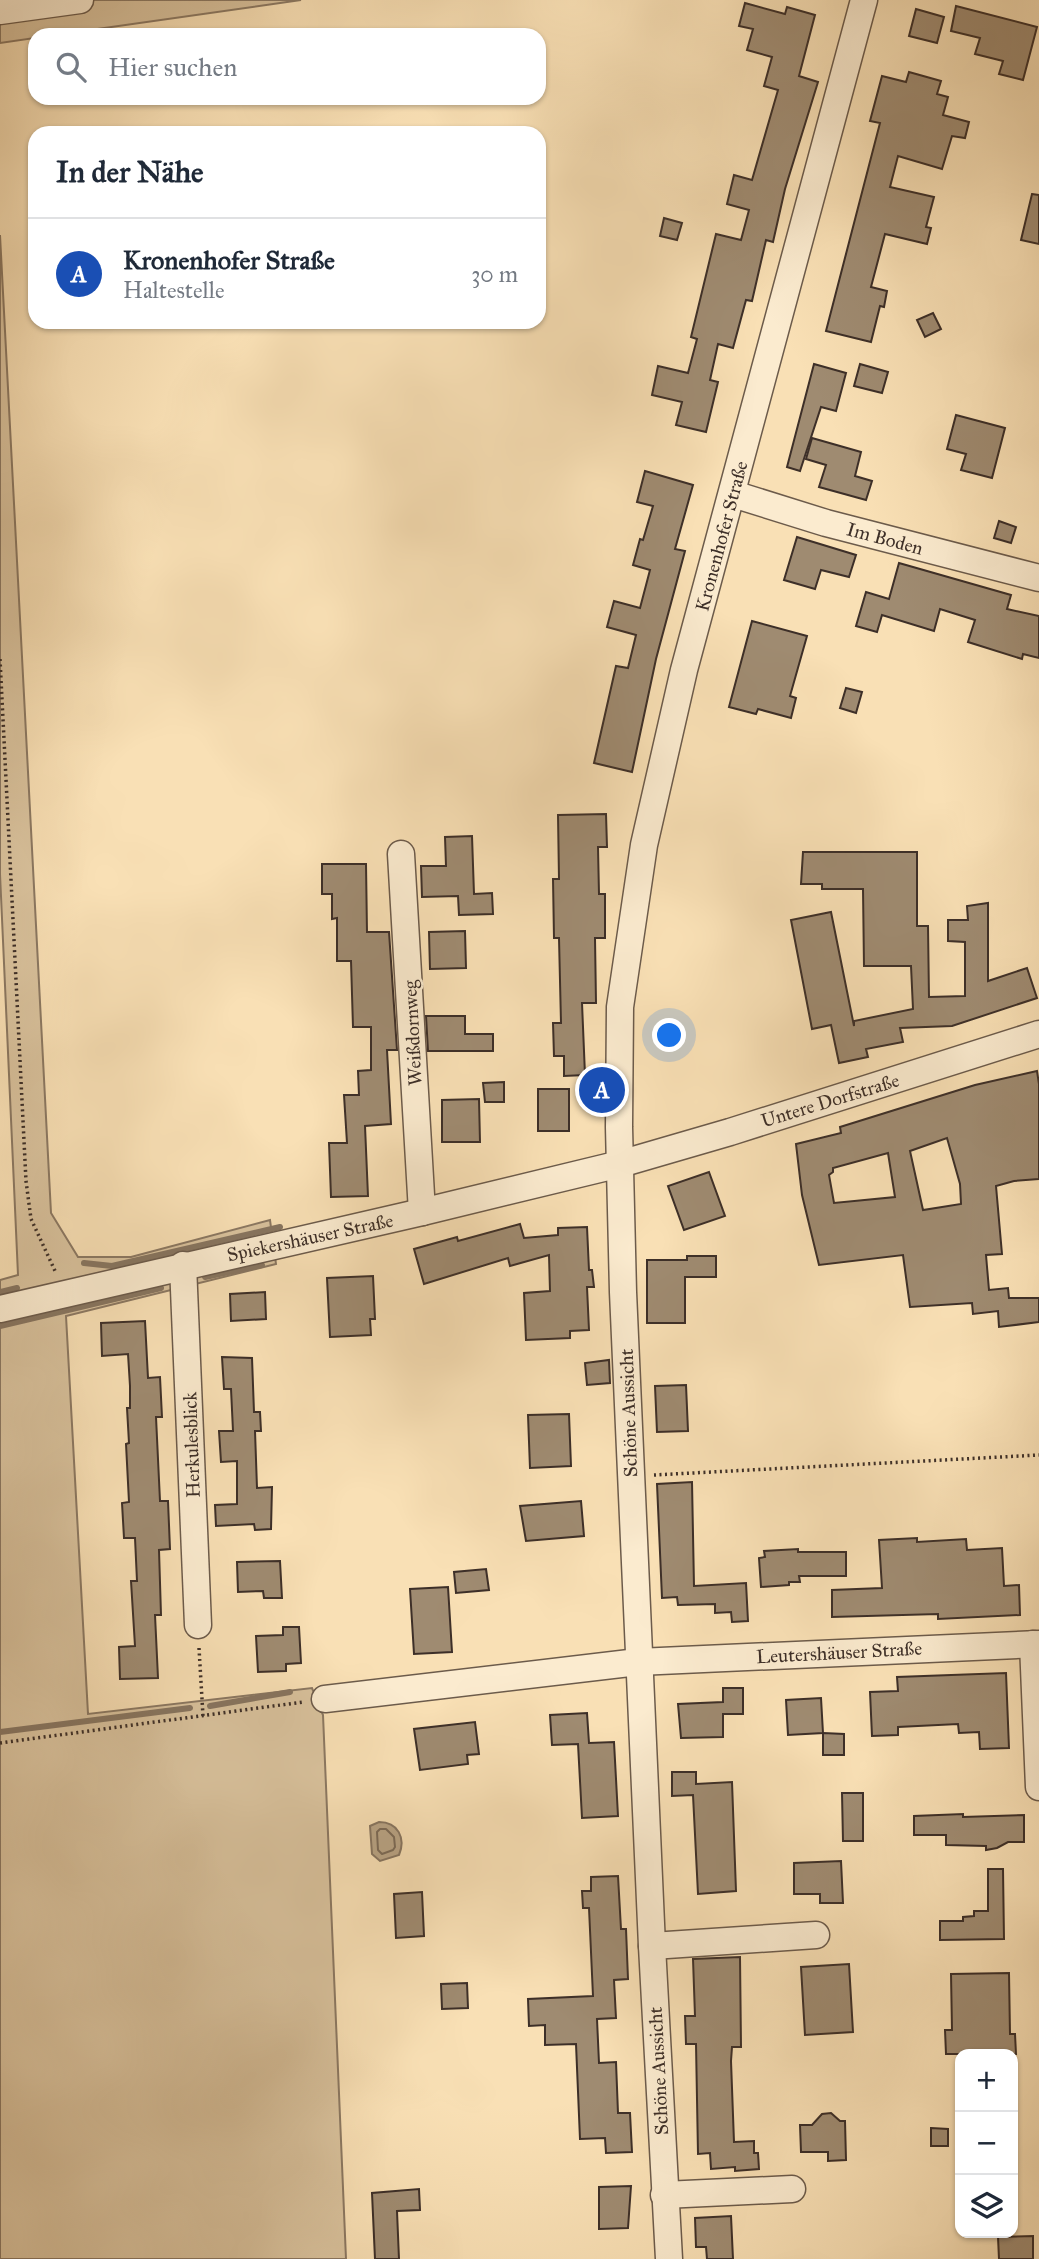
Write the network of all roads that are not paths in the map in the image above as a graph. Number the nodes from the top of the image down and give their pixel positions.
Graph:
1 (80, 0) edge
2 (864, 0) edge
3 (0, 11) edge
4 (733, 494) junction
5 (1039, 578) edge
6 (401, 854) dead end
7 (1039, 1034) edge
8 (620, 1164) junction
9 (422, 1212) junction
10 (183, 1265) junction
11 (0, 1309) edge
12 (198, 1625) road end
13 (1036, 1644) edge
14 (638, 1662) junction
15 (325, 1699) road end
16 (1039, 1787) edge
17 (816, 1935) dead end
18 (652, 1946) junction
19 (792, 2189) dead end
20 (664, 2195) junction
21 (669, 2259) edge

1 - 3 street
2 - 4 street, Kronenhofer Straße
4 - 5 street, Im Boden
4 - 8 street, Kronenhofer Straße
6 - 9 street, Weißdornweg
7 - 8 street, Untere Dorfstraße
8 - 9 street, Spiekershäuser Straße
8 - 14 street, Schöne Aussicht
9 - 10 street, Spiekershäuser Straße
10 - 11 street, Spiekershäuser Straße
10 - 12 street, Herkulesblick
13 - 14 street, Leutershäuser Straße
13 - 16 street
14 - 15 street
14 - 18 street, Schöne Aussicht
17 - 18 street
18 - 20 street, Schöne Aussicht
19 - 20 street
20 - 21 street, Schöne Aussicht

